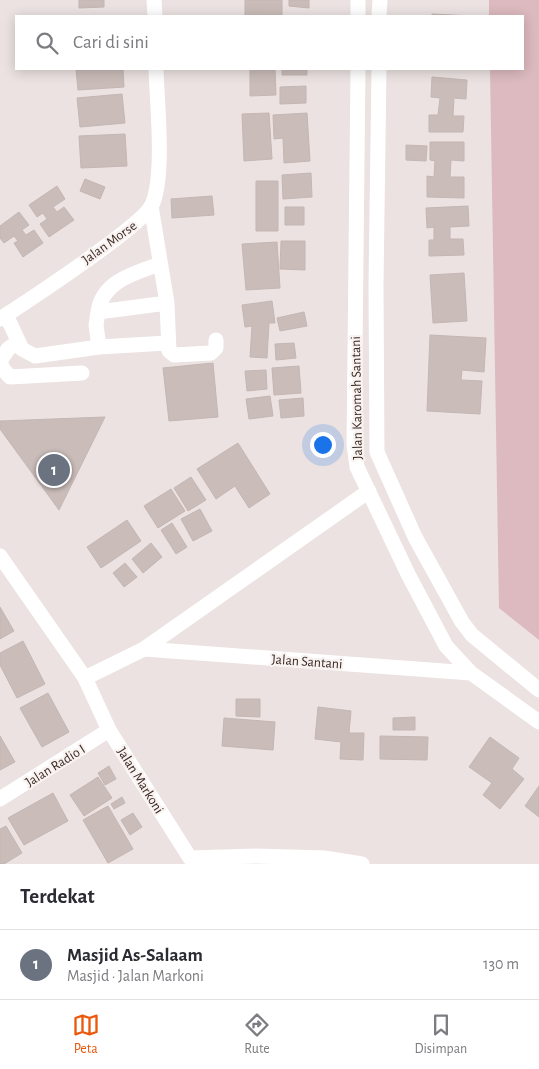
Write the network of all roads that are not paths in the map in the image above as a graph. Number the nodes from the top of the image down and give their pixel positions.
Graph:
1 (154, 0) edge
2 (358, 0) edge
3 (380, 0) edge
4 (155, 15) edge
5 (358, 15) edge
6 (379, 15) edge
7 (156, 70) edge
8 (358, 70) edge
9 (378, 70) edge
10 (151, 206) junction
11 (160, 264) junction
12 (356, 285) junction
13 (376, 285) junction
14 (167, 303) junction
15 (98, 312) junction
16 (3, 317) edge
17 (216, 340) dead end
18 (18, 342) junction
19 (167, 343) junction
20 (99, 347) junction
21 (82, 373) dead end
22 (369, 491) junction
23 (0, 556) edge
24 (144, 649) junction
25 (512, 668) junction
26 (471, 673) junction
27 (85, 678) junction
28 (496, 690) junction
29 (539, 690) edge
30 (539, 722) edge
31 (109, 730) junction
32 (0, 799) edge
33 (186, 861) edge
34 (362, 864) edge

1 - 4 street
2 - 5 street
3 - 6 street
7 - 10 street
8 - 12 street, Jalan Karomah Santani
9 - 13 street, Jalan Karomah Santani
10 - 11 street
10 - 16 street, Jalan Morse
11 - 14 street
11 - 15 street
12 - 13 street
12 - 22 street, Jalan Karomah Santani
13 - 25 street, Jalan Karomah Santani
14 - 15 street
14 - 19 street
15 - 20 street
16 - 18 street
17 - 19 street
18 - 20 street
18 - 21 street
19 - 20 street
22 - 24 street
22 - 26 street, Jalan Karomah Santani
23 - 27 street, Jalan Markoni
24 - 26 street, Jalan Santani
24 - 27 street
25 - 28 street
25 - 29 street, Jalan Karomah Santani
26 - 28 street, Jalan Karomah Santani
27 - 31 street, Jalan Markoni
28 - 30 street, Jalan Karomah Santani
31 - 32 street, Jalan Radio I
31 - 33 street, Jalan Markoni
33 - 34 street, Jalan Markoni

